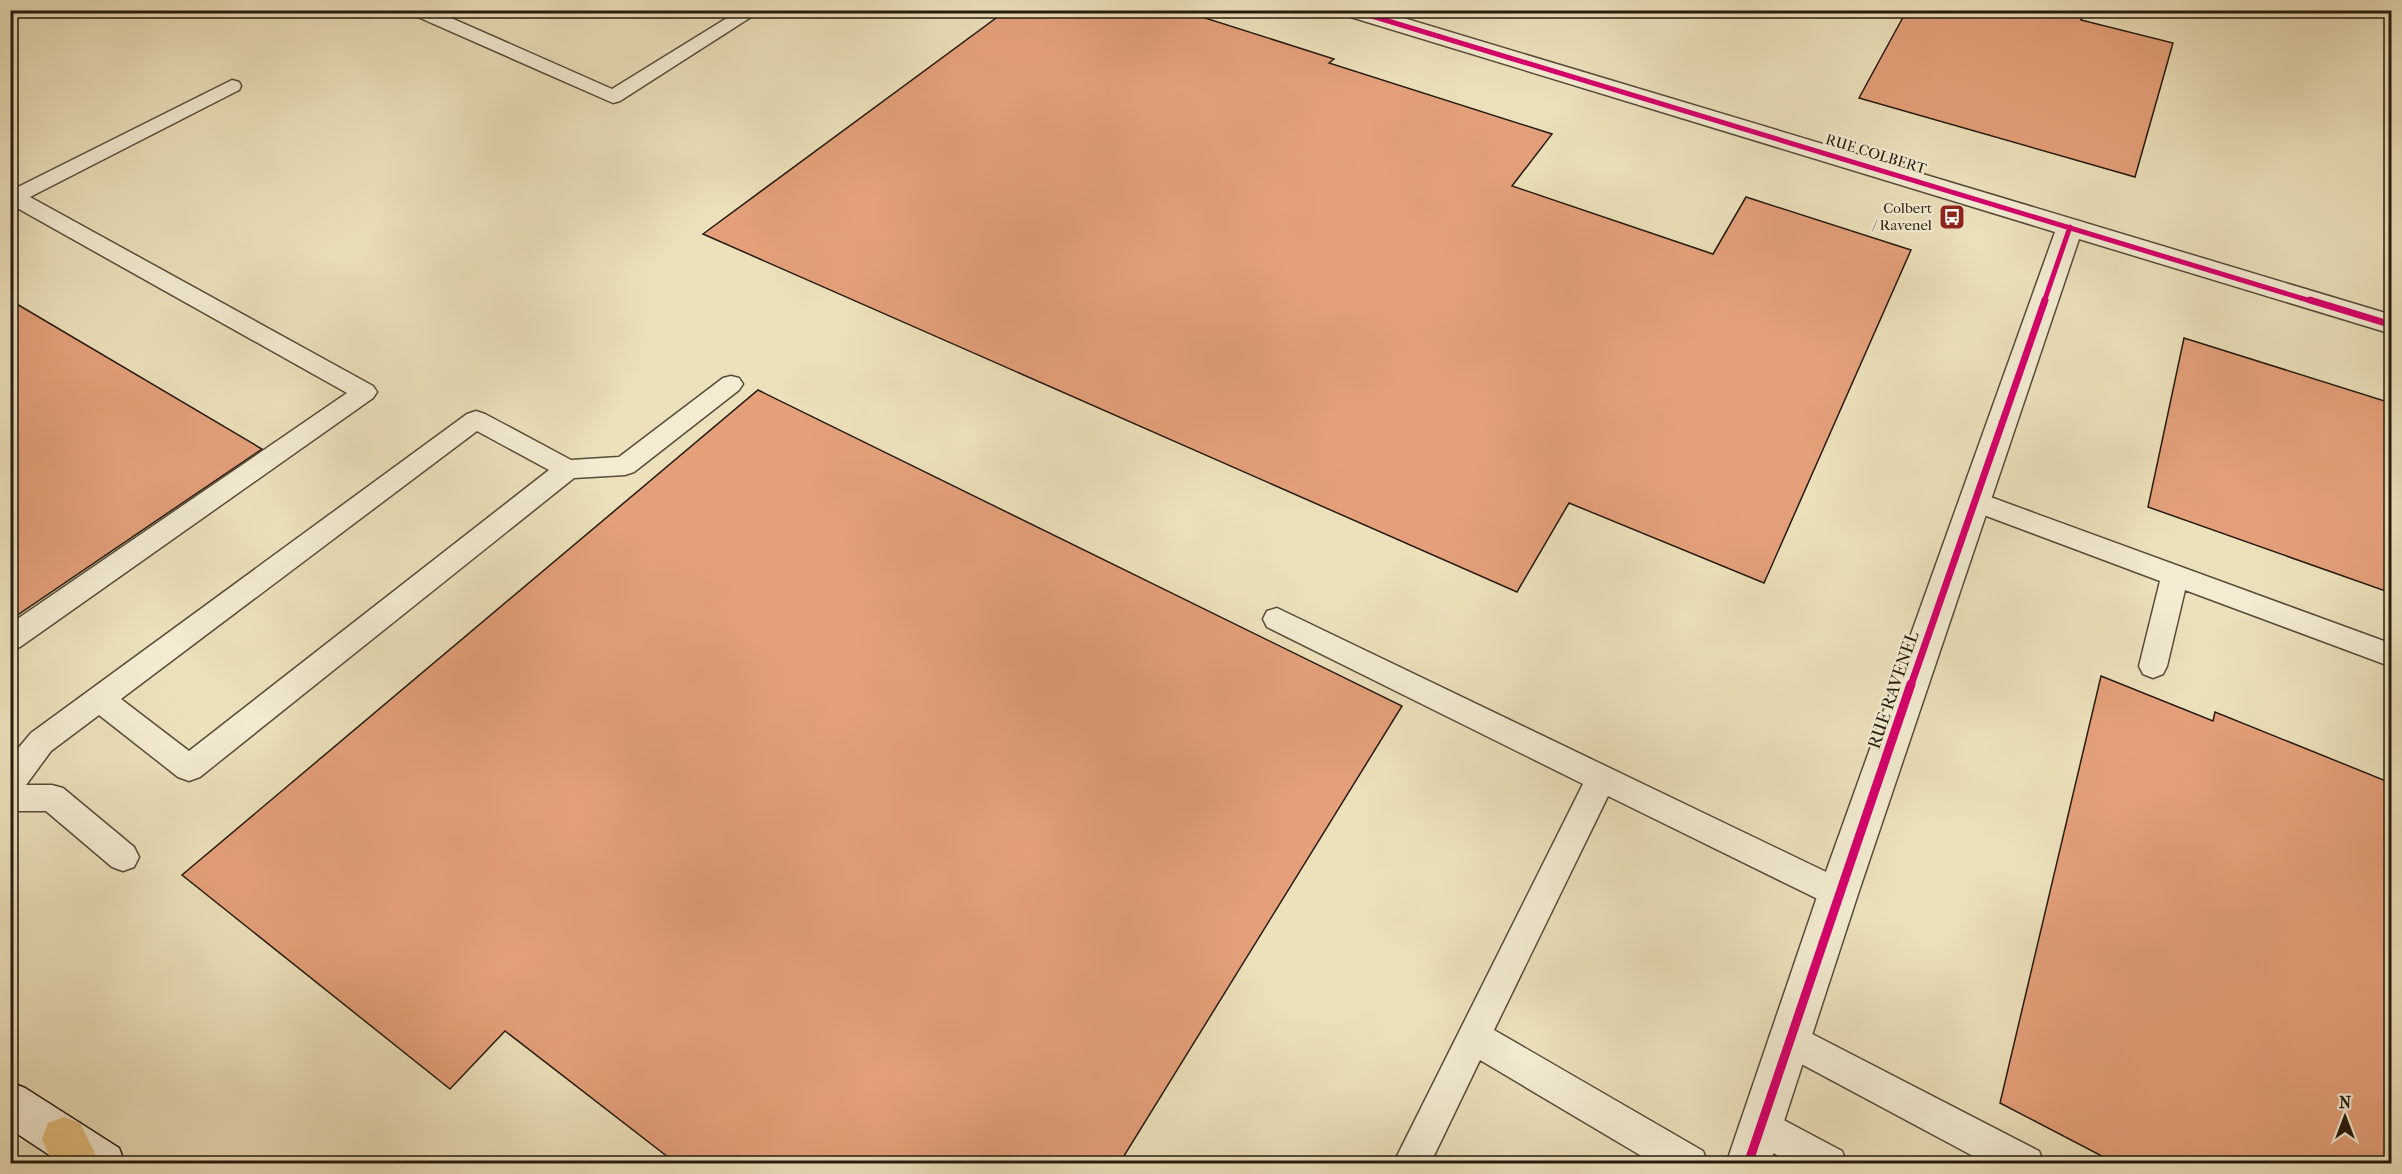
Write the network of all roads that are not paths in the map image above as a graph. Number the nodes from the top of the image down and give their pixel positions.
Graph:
1 (417, 10) edge
2 (753, 10) edge
3 (1352, 10) edge
4 (232, 86) dead end
5 (12, 197) edge
6 (2070, 227) junction
7 (2391, 325) edge
8 (730, 384) dead end
9 (568, 469) junction
10 (1974, 501) junction
11 (2175, 576) junction
12 (1276, 619) dead end
13 (10, 639) edge
14 (2391, 656) edge
15 (2153, 666) dead end
16 (99, 699) junction
17 (1601, 778) junction
18 (10, 783) edge
19 (10, 798) edge
20 (123, 857) dead end
21 (1838, 894) junction
22 (1473, 1037) junction
23 (1789, 1039) junction
24 (10, 1103) edge
25 (1761, 1126) junction
26 (71, 1151) edge
27 (103, 1164) edge
28 (1411, 1164) edge
29 (1690, 1164) edge
30 (1748, 1164) edge
31 (1829, 1164) edge
32 (2026, 1164) edge

1 - 2 lane
3 - 6 street, RUE COLBERT
4 - 5 lane
5 - 13 lane
6 - 7 street, RUE COLBERT
6 - 10 street, RUE RAVENEL
8 - 9 lane
9 - 16 lane
9 - 16 lane
10 - 11 lane
10 - 21 street, RUE RAVENEL
11 - 14 lane
11 - 15 lane
12 - 17 lane
16 - 18 lane
17 - 21 lane
17 - 22 lane
19 - 20 lane
21 - 23 street, RUE RAVENEL
22 - 28 lane
22 - 29 lane
23 - 25 street, RUE RAVENEL
23 - 32 lane
24 - 26 street
25 - 30 street, RUE RAVENEL
25 - 31 lane
26 - 27 street

